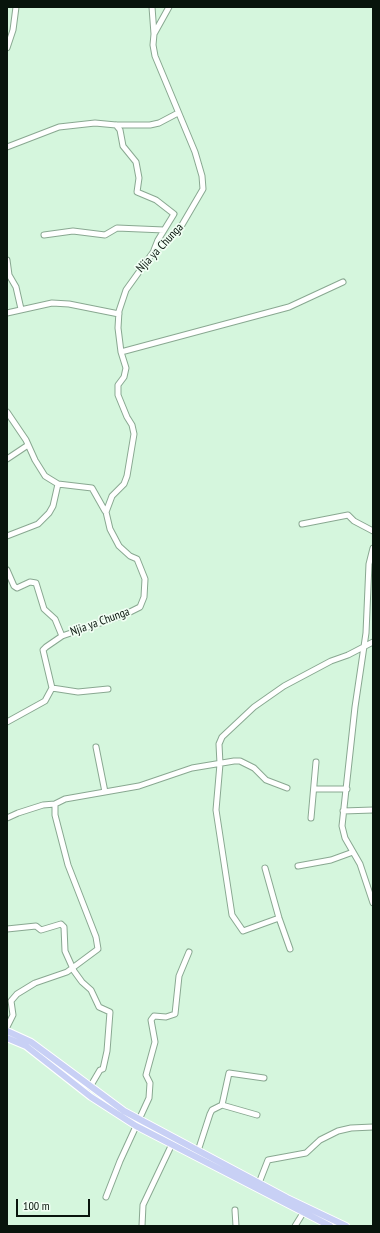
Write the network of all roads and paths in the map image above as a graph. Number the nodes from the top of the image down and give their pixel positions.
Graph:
1 (16, 7) edge
2 (152, 7) edge
3 (169, 7) edge
4 (154, 34) junction
5 (7, 48) edge
6 (178, 114) junction
7 (116, 125) junction
8 (7, 147) edge
9 (164, 230) junction
10 (44, 236) dead end
11 (154, 250) junction
12 (7, 260) edge
13 (344, 282) dead end
14 (21, 309) junction
15 (7, 313) edge
16 (119, 314) junction
17 (121, 352) junction
18 (7, 412) edge
19 (28, 445) junction
20 (7, 460) edge
21 (58, 484) junction
22 (106, 512) junction
23 (302, 524) dead end
24 (373, 532) edge
25 (7, 536) edge
26 (373, 548) edge
27 (7, 573) edge
28 (62, 636) junction
29 (373, 642) edge
30 (364, 645) junction
31 (52, 688) junction
32 (108, 689) dead end
33 (7, 722) edge
34 (96, 747) dead end
35 (316, 762) dead end
36 (220, 764) junction
37 (287, 788) dead end
38 (314, 789) junction
39 (347, 789) junction
40 (105, 792) junction
41 (54, 804) junction
42 (373, 810) edge
43 (343, 811) junction
44 (7, 818) edge
45 (311, 818) dead end
46 (354, 852) junction
47 (298, 866) dead end
48 (265, 868) dead end
49 (373, 903) edge
50 (279, 918) junction
51 (7, 929) edge
52 (290, 949) dead end
53 (189, 952) dead end
54 (72, 968) junction
55 (9, 998) edge
56 (7, 1027) edge
57 (7, 1031) edge
58 (7, 1038) edge
59 (264, 1078) dead end
60 (90, 1087) junction
61 (222, 1105) junction
62 (257, 1115) dead end
63 (139, 1120) junction
64 (136, 1126) junction
65 (373, 1127) edge
66 (172, 1144) junction
67 (198, 1151) junction
68 (259, 1183) junction
69 (106, 1197) dead end
70 (235, 1210) dead end
71 (303, 1213) junction
72 (142, 1226) edge
73 (236, 1226) edge
74 (295, 1226) edge
75 (330, 1226) edge
76 (346, 1226) edge

1 - 5 street
2 - 4 street, Njia ya Chunga
3 - 4 street
4 - 6 street, Njia ya Chunga
6 - 7 street
6 - 11 street, Njia ya Chunga
7 - 8 street
7 - 9 street
9 - 10 street
9 - 11 street
11 - 16 street, Njia ya Chunga
12 - 14 street
13 - 17 street
14 - 15 street
14 - 16 street
16 - 17 street, Njia ya Chunga
17 - 22 street, Njia ya Chunga
18 - 19 street
19 - 20 street
19 - 21 street
21 - 22 street
21 - 25 street
22 - 28 street, Njia ya Chunga
23 - 24 street
26 - 30 street
27 - 28 street
28 - 31 street, Njia ya Chunga
29 - 30 street
30 - 36 street
30 - 39 street
31 - 32 street
31 - 33 street
34 - 40 street
35 - 38 street
36 - 37 street
36 - 40 street
36 - 50 street
38 - 39 street
38 - 45 street
39 - 43 street
40 - 41 street
41 - 44 street
41 - 54 street
42 - 43 street
43 - 46 street
46 - 47 street
46 - 49 street
48 - 50 street
50 - 52 street
51 - 54 street
53 - 63 street
54 - 55 street
54 - 60 street
55 - 56 street
57 - 60 main road
58 - 64 main road
59 - 61 street
60 - 63 main road
61 - 62 street
61 - 67 street
63 - 64 street
63 - 67 main road
64 - 66 main road
64 - 69 street
65 - 68 street
66 - 71 main road
66 - 72 street
67 - 68 main road
68 - 76 main road
70 - 73 street
71 - 74 street
71 - 75 main road

